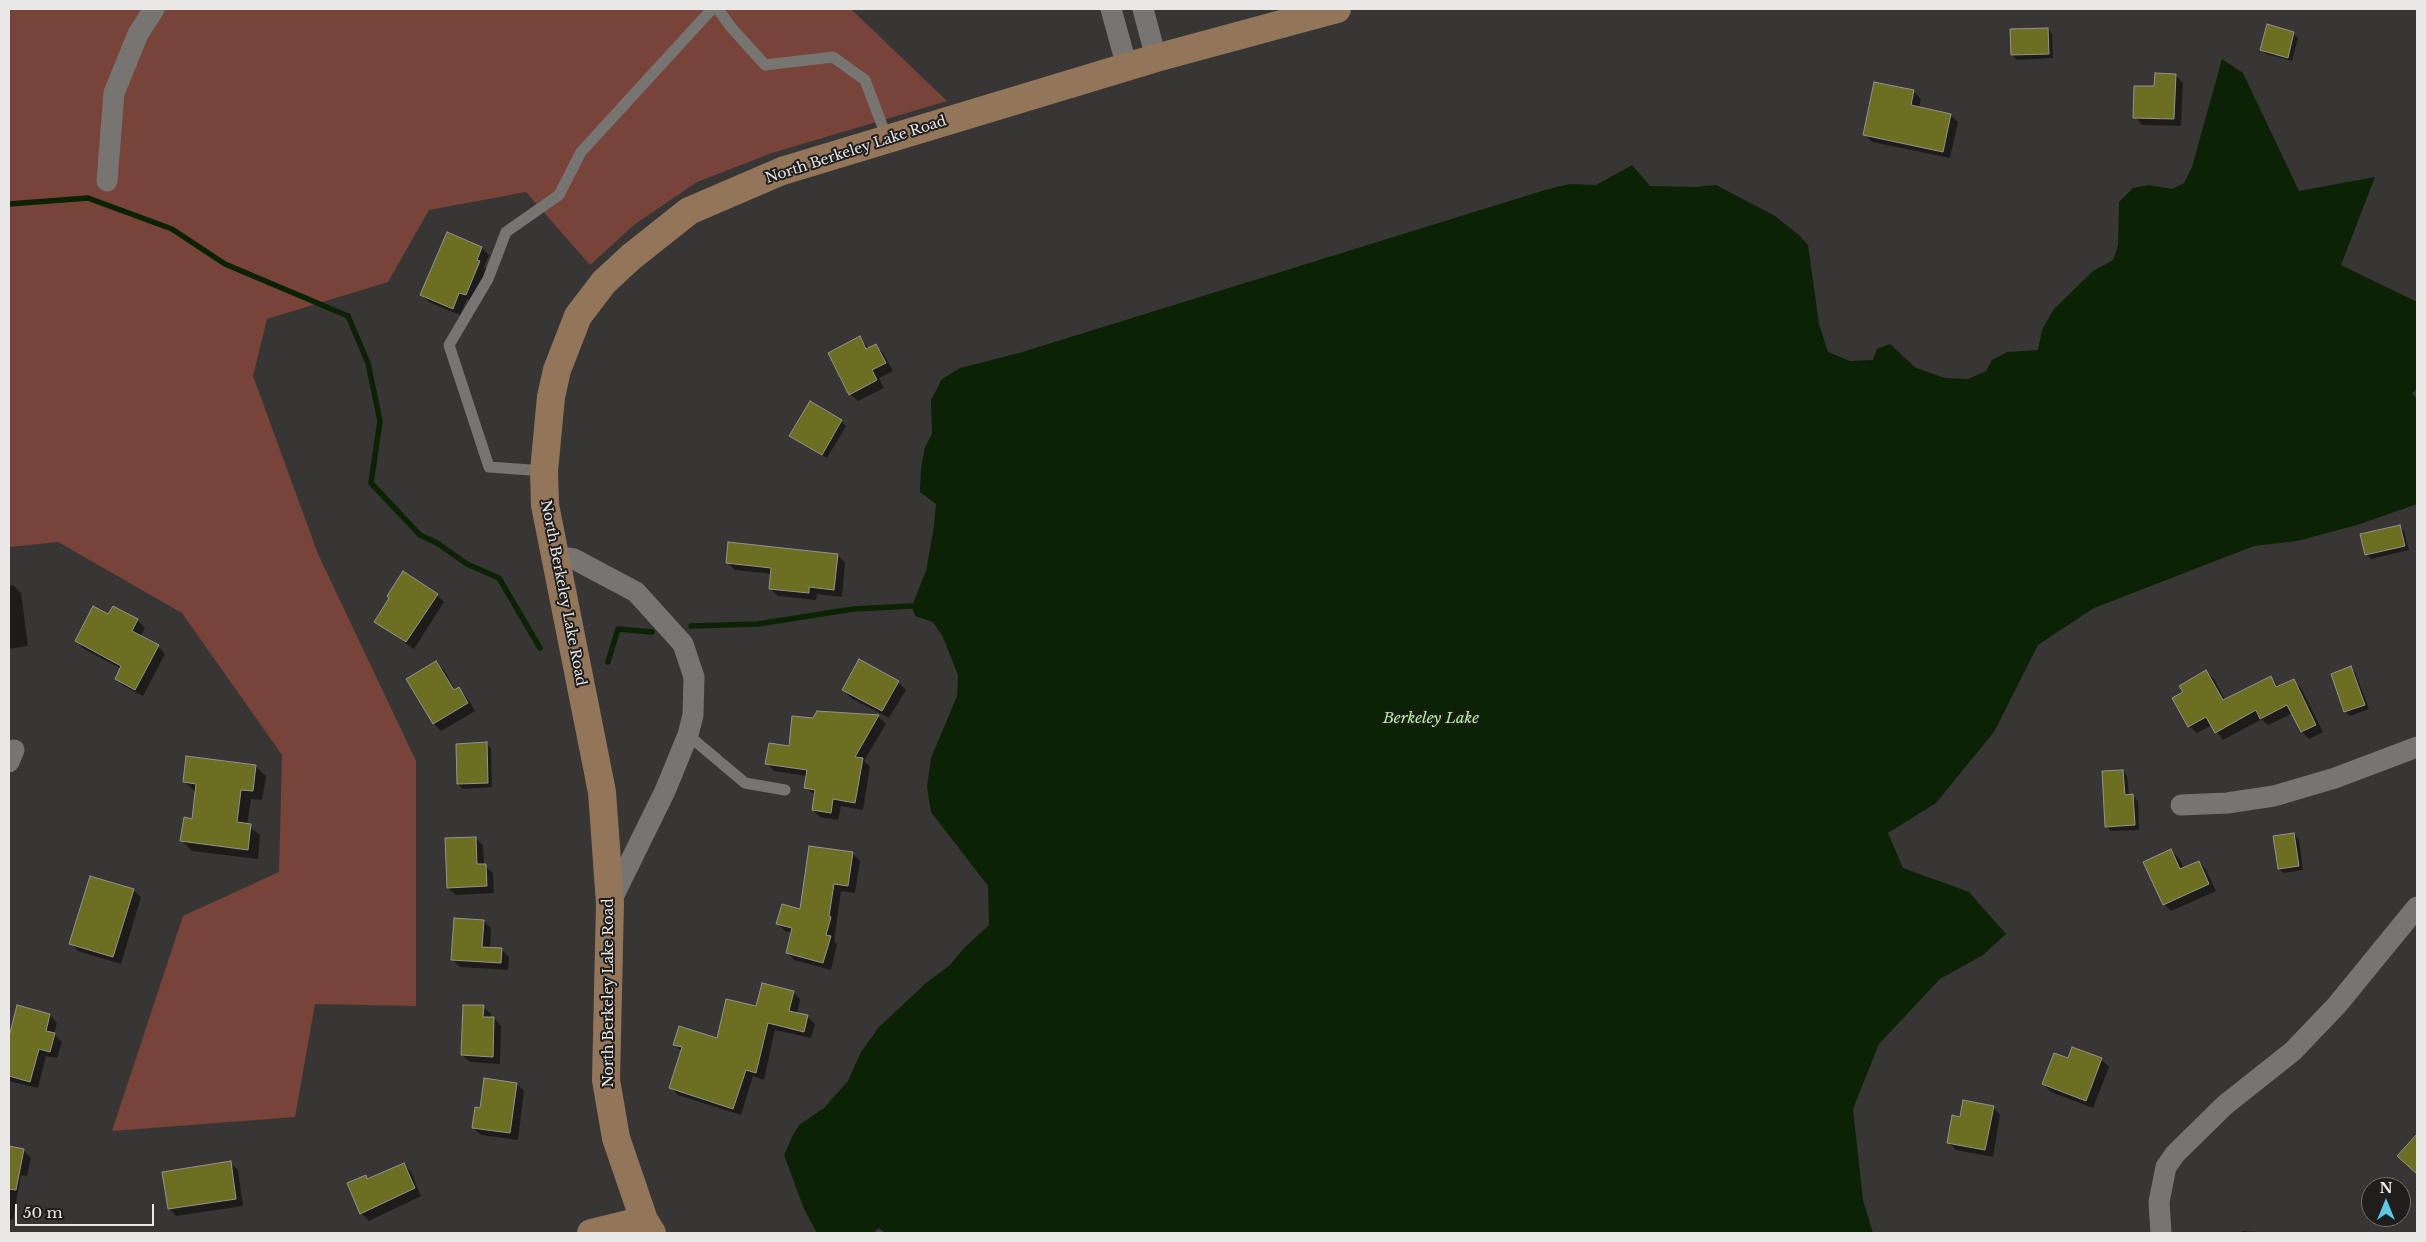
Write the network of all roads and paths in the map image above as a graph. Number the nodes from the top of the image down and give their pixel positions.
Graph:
1 (154, 9) edge
2 (712, 9) edge
3 (718, 9) edge
4 (1111, 9) edge
5 (1143, 9) edge
6 (1337, 9) edge
7 (1156, 58) junction
8 (1127, 67) junction
9 (887, 138) junction
10 (108, 181) dead end
11 (544, 470) junction
12 (554, 556) junction
13 (688, 735) junction
14 (2417, 747) edge
15 (785, 790) dead end
16 (2181, 805) dead end
17 (610, 903) junction
18 (2417, 907) edge
19 (648, 1226) edge
20 (591, 1233) edge
21 (2161, 1233) edge

1 - 10 street
2 - 11 lane
3 - 9 lane
4 - 8 street
5 - 7 street
6 - 7 street, North Berkeley Lake Road
7 - 8 street, North Berkeley Lake Road
8 - 9 street, North Berkeley Lake Road
9 - 11 street, North Berkeley Lake Road
11 - 12 street, North Berkeley Lake Road
12 - 13 street
12 - 17 street, North Berkeley Lake Road
13 - 15 lane
13 - 17 street
14 - 16 street
17 - 19 street, North Berkeley Lake Road
18 - 21 street
19 - 20 street

